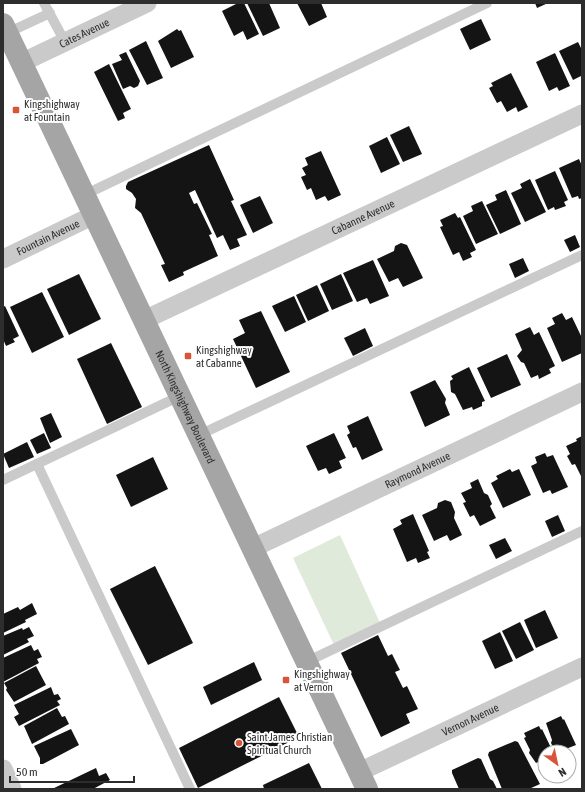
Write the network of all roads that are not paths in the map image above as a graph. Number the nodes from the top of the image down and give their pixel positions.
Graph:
1 (44, 3) edge
2 (147, 3) edge
3 (487, 3) edge
4 (50, 13) junction
5 (5, 29) edge
6 (65, 42) junction
7 (21, 63) junction
8 (582, 114) edge
9 (84, 195) junction
10 (94, 215) junction
11 (582, 255) edge
12 (3, 259) edge
13 (144, 320) junction
14 (582, 392) edge
15 (180, 396) junction
16 (199, 435) junction
17 (37, 464) junction
18 (3, 480) edge
19 (582, 531) edge
20 (253, 548) junction
21 (306, 662) junction
22 (582, 667) edge
23 (3, 769) edge
24 (363, 780) edge
25 (12, 789) edge
26 (190, 789) edge

1 - 4 lane
2 - 6 street, Cates Avenue
3 - 9 lane
4 - 5 lane
4 - 6 lane
5 - 7 main road, North Kingshighway Boulevard
6 - 7 street, Cates Avenue
7 - 9 main road, North Kingshighway Boulevard
8 - 13 street, Cabanne Avenue
9 - 10 main road, North Kingshighway Boulevard
10 - 12 street, Fountain Avenue
10 - 13 main road, North Kingshighway Boulevard
11 - 16 lane
13 - 15 main road, North Kingshighway Boulevard
14 - 20 street, Raymond Avenue
15 - 16 main road, North Kingshighway Boulevard
15 - 17 lane
16 - 20 main road, North Kingshighway Boulevard
17 - 18 lane
17 - 26 lane
19 - 21 lane
20 - 21 main road, North Kingshighway Boulevard
21 - 24 main road, North Kingshighway Boulevard
22 - 24 street, Vernon Avenue
23 - 25 street

